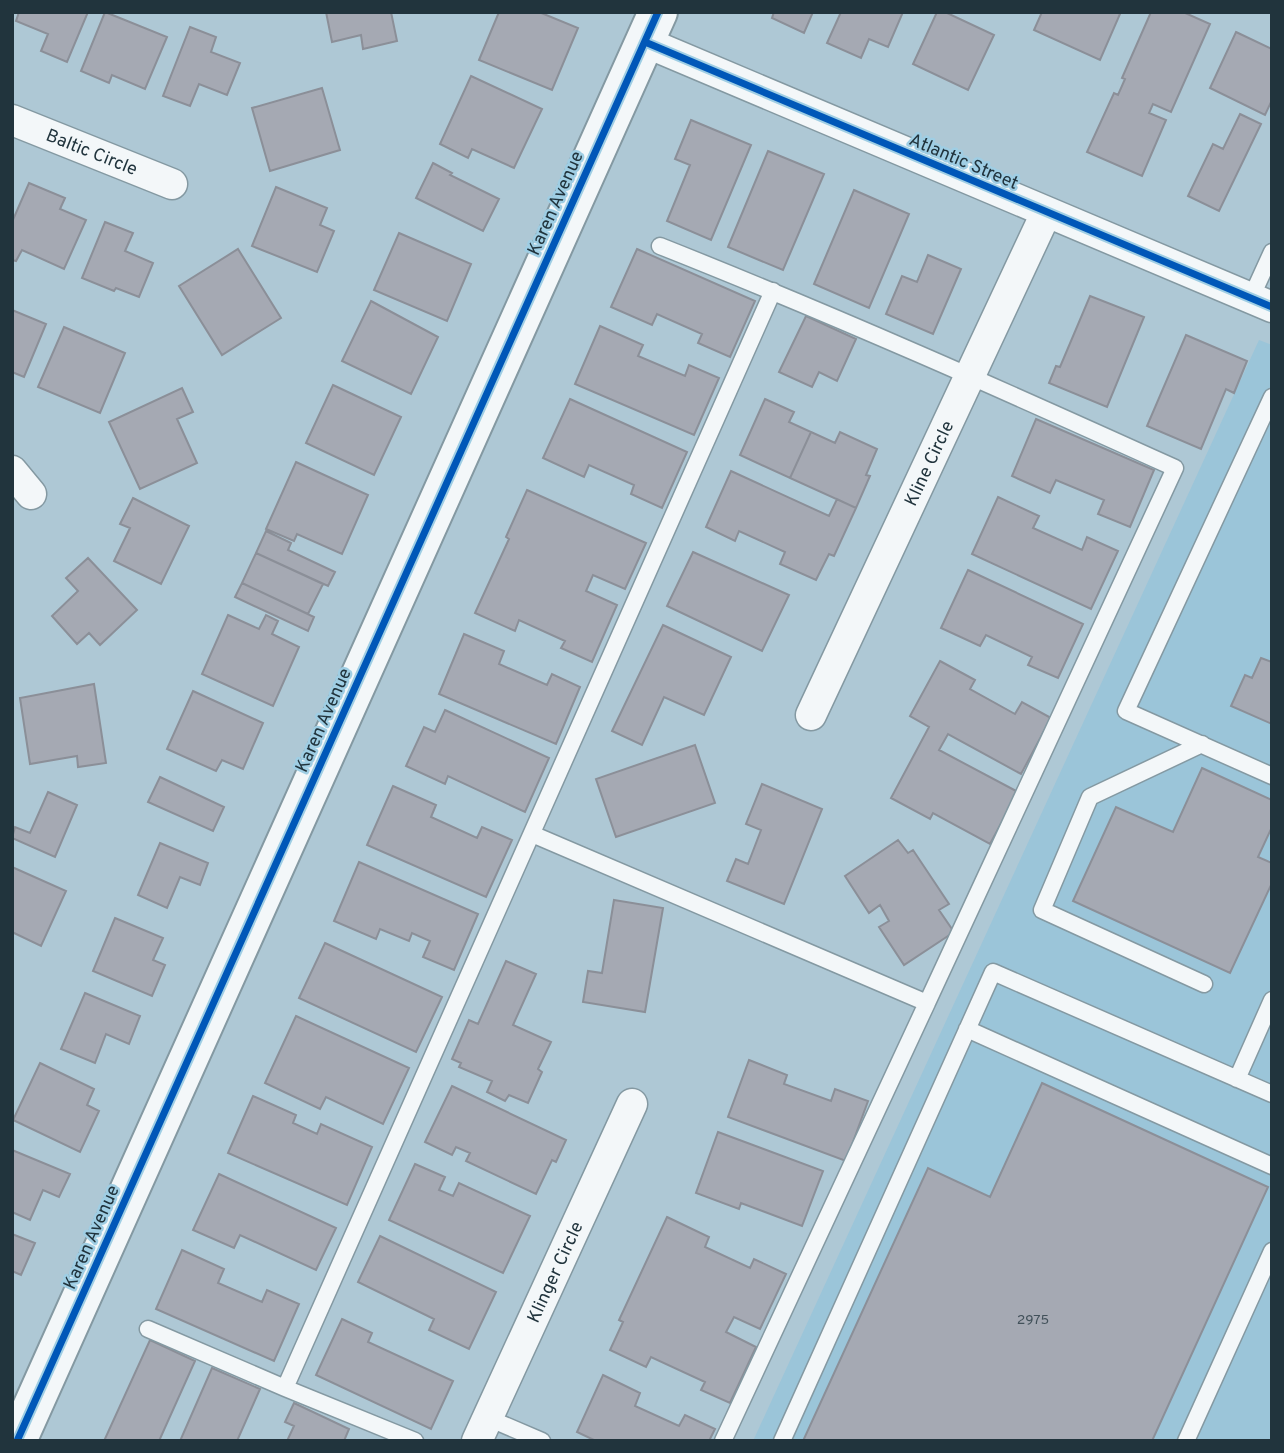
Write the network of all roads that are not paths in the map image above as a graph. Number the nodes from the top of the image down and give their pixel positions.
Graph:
1 (651, 27) edge
2 (12, 120) edge
3 (172, 184) dead end
4 (1046, 212) junction
5 (660, 246) dead end
6 (1272, 252) edge
7 (773, 291) junction
8 (1261, 303) edge
9 (970, 375) junction
10 (1272, 397) edge
11 (12, 471) edge
12 (31, 494) dead end
13 (811, 715) dead end
14 (1202, 744) junction
15 (1272, 776) edge
16 (532, 834) junction
17 (1204, 984) dead end
18 (1272, 1000) edge
19 (927, 1003) junction
20 (967, 1029) junction
21 (1237, 1079) junction
22 (1272, 1094) edge
23 (632, 1104) dead end
24 (1272, 1166) edge
25 (1272, 1251) edge
26 (148, 1329) dead end
27 (285, 1388) junction
28 (483, 1429) edge
29 (17, 1441) edge
30 (415, 1441) edge
31 (542, 1441) edge
32 (723, 1441) edge
33 (782, 1441) edge
34 (1186, 1441) edge

1 - 4 street, Atlantic Street
1 - 29 street, Karen Avenue
2 - 3 street, Baltic Circle
4 - 8 street, Atlantic Street
4 - 9 street, Kline Circle
5 - 7 lane
6 - 8 lane
7 - 9 lane
7 - 16 lane
9 - 13 street, Kline Circle
9 - 19 lane
10 - 14 lane
11 - 12 street
14 - 15 lane
14 - 17 lane
16 - 19 lane
16 - 27 lane
18 - 21 lane
19 - 32 lane
20 - 21 lane
20 - 24 lane
20 - 33 lane
21 - 22 lane
23 - 28 street, Klinger Circle
25 - 34 lane
26 - 27 lane
27 - 30 lane
28 - 31 lane

